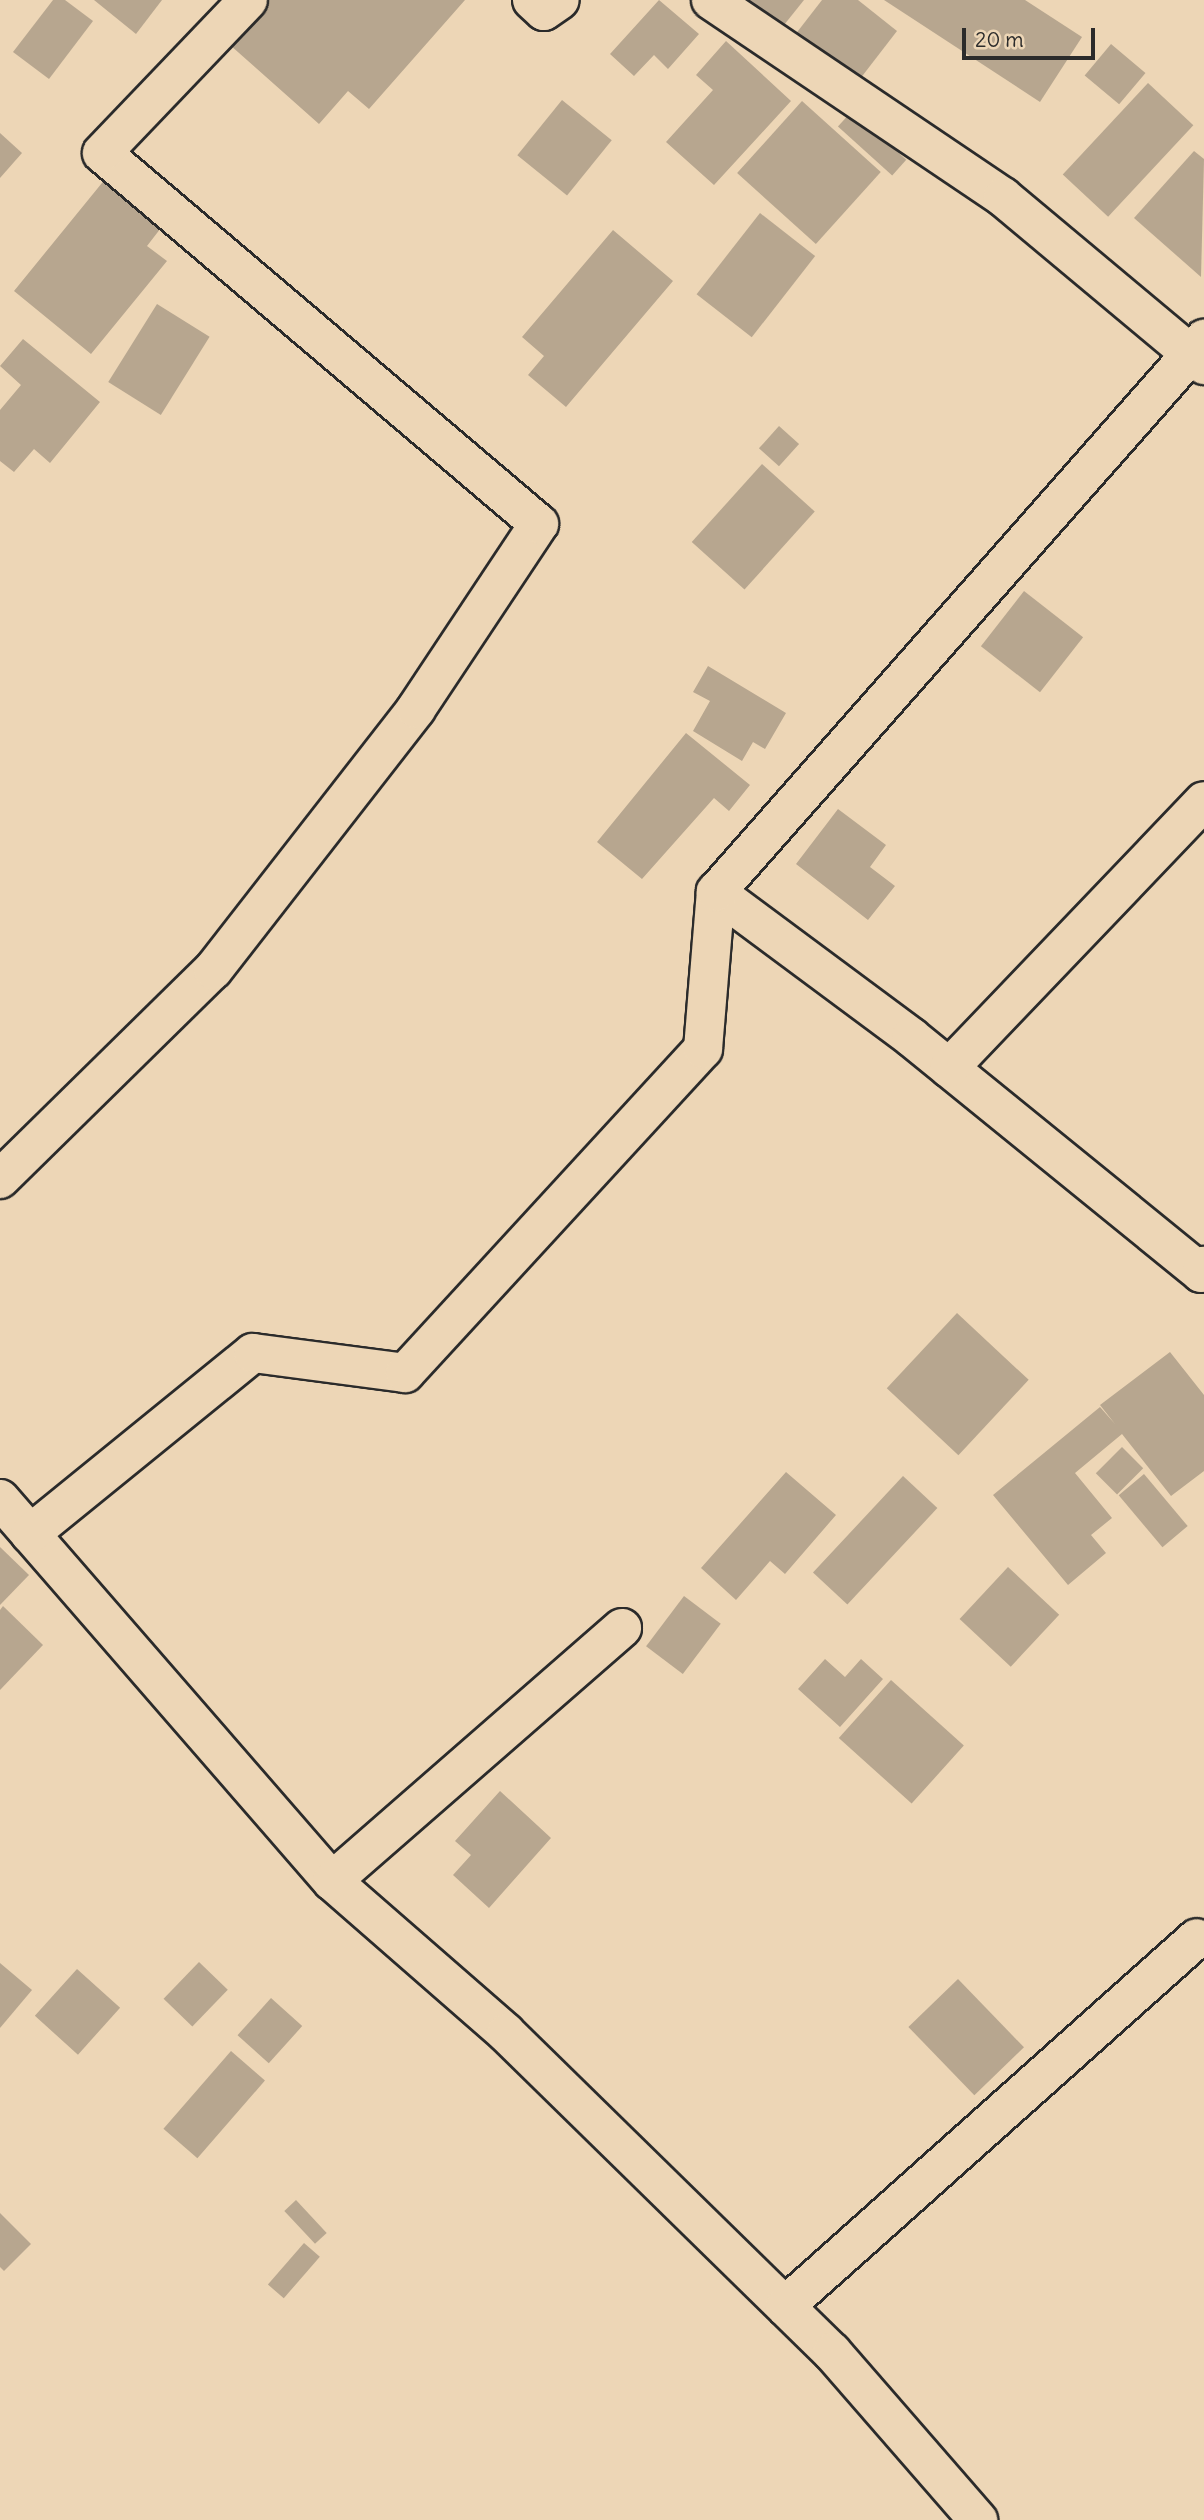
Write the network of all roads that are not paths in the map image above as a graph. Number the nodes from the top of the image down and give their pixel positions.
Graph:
1 (248, 0) edge
2 (532, 0) edge
3 (561, 0) edge
4 (711, 0) edge
5 (1199, 352) edge
6 (1204, 801) edge
7 (716, 892) junction
8 (949, 1068) junction
9 (0, 1178) edge
10 (1204, 1266) edge
11 (0, 1499) edge
12 (30, 1534) junction
13 (622, 1629) dead end
14 (332, 1881) junction
15 (1197, 1938) dead end
16 (785, 2306) junction
17 (978, 2520) edge

1 - 9 street
2 - 3 street
4 - 5 street
5 - 7 street
6 - 8 street
7 - 8 street
7 - 12 street
8 - 10 street
11 - 12 street
12 - 14 street
13 - 14 street
14 - 16 street
15 - 16 street
16 - 17 street

